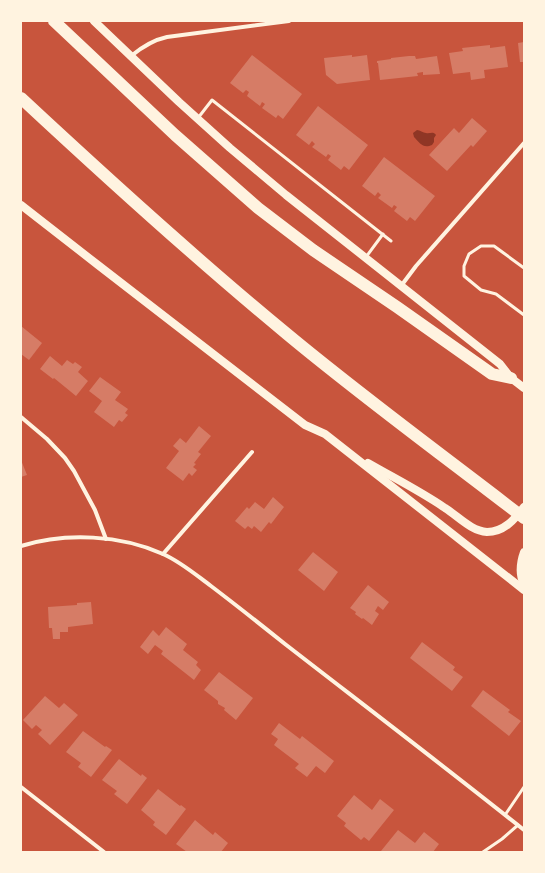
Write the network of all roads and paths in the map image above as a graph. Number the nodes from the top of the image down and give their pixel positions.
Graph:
1 (54, 21) edge
2 (94, 21) edge
3 (289, 21) edge
4 (130, 56) junction
5 (21, 98) edge
6 (198, 118) junction
7 (524, 144) edge
8 (21, 205) edge
9 (383, 234) junction
10 (391, 241) dead end
11 (365, 258) junction
12 (524, 268) edge
13 (401, 286) junction
14 (524, 314) edge
15 (511, 378) junction
16 (524, 388) edge
17 (21, 417) edge
18 (341, 447) junction
19 (252, 452) dead end
20 (524, 507) edge
21 (524, 518) edge
22 (106, 539) junction
23 (21, 546) edge
24 (524, 552) edge
25 (163, 554) junction
26 (524, 585) edge
27 (524, 590) edge
28 (21, 787) edge
29 (524, 787) edge
30 (505, 815) junction
31 (518, 825) junction
32 (524, 830) edge
33 (104, 852) edge
34 (483, 852) edge

1 - 15 highway
2 - 4 main road
3 - 4 street
4 - 6 main road
5 - 21 highway
6 - 9 lane
6 - 11 main road
7 - 13 street
8 - 18 main road
9 - 10 lane
9 - 11 lane
11 - 13 main road
12 - 14 lane
13 - 15 main road
15 - 16 main road
17 - 22 street
18 - 20 main road
18 - 27 main road
19 - 25 street
22 - 23 street
22 - 25 street
24 - 26 main road
25 - 30 street
28 - 33 street
29 - 30 lane
30 - 31 street
31 - 32 street
31 - 34 lane

